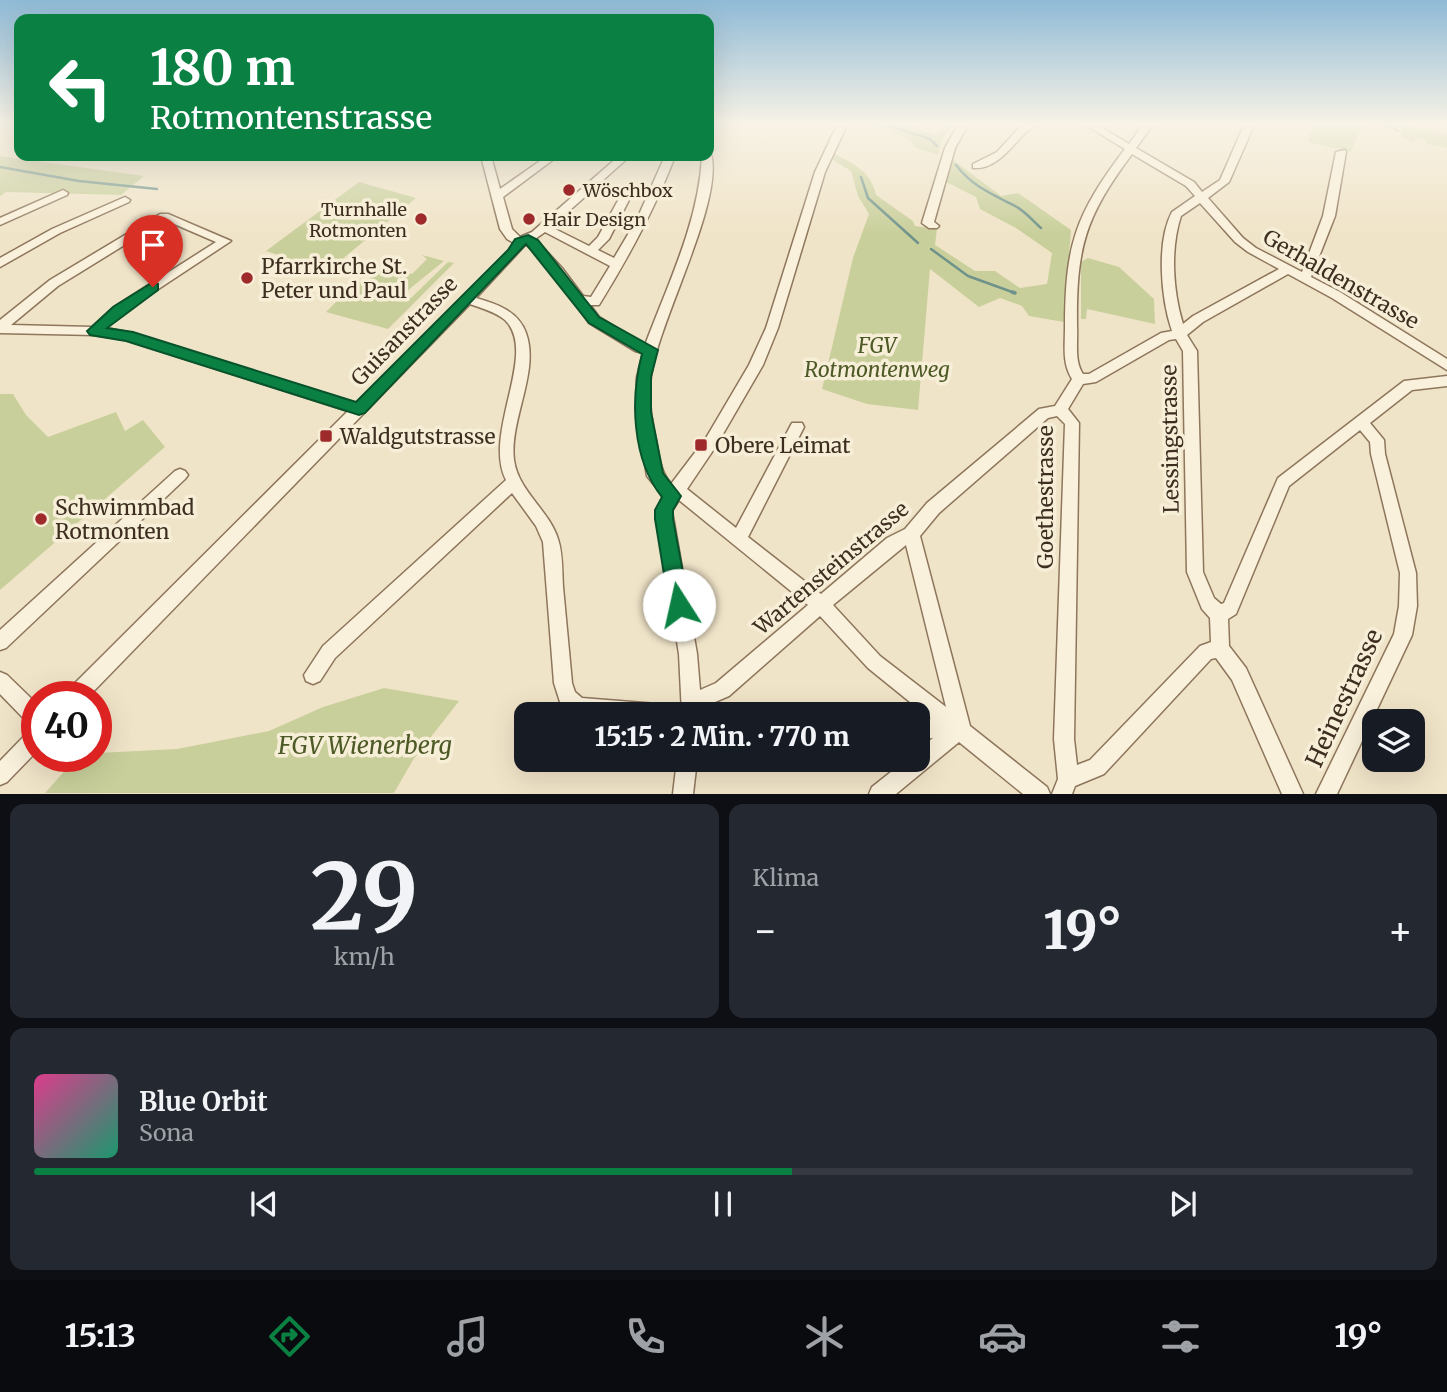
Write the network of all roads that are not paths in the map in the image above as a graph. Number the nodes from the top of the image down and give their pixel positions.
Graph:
1 (826, 160) edge
2 (946, 160) edge
3 (990, 160) edge
4 (1124, 160) edge
5 (1150, 160) edge
6 (1234, 160) edge
7 (1339, 160) edge
8 (488, 161) edge
9 (546, 161) edge
10 (619, 161) edge
11 (668, 161) edge
12 (707, 161) edge
13 (977, 166) dead end
14 (593, 183) junction
15 (63, 193) dead end
16 (499, 195) junction
17 (1204, 197) junction
18 (125, 200) dead end
19 (0, 222) edge
20 (933, 226) dead end
21 (542, 227) junction
22 (524, 240) junction
23 (589, 252) junction
24 (0, 263) edge
25 (618, 265) junction
26 (1288, 269) junction
27 (1305, 278) junction
28 (467, 299) junction
29 (577, 299) junction
30 (0, 328) edge
31 (95, 331) junction
32 (1179, 334) junction
33 (650, 350) junction
34 (1447, 365) edge
35 (1079, 379) junction
36 (1447, 381) edge
37 (359, 409) junction
38 (1060, 410) junction
39 (1362, 423) junction
40 (797, 427) dead end
41 (180, 475) dead end
42 (514, 482) junction
43 (674, 492) junction
44 (911, 534) junction
45 (739, 539) junction
46 (821, 605) junction
47 (1219, 614) junction
48 (0, 642) edge
49 (1220, 649) junction
50 (313, 675) dead end
51 (0, 681) edge
52 (91, 681) edge
53 (21, 702) edge
54 (572, 702) edge
55 (692, 702) edge
56 (702, 702) edge
57 (961, 728) junction
58 (930, 729) edge
59 (21, 753) edge
60 (686, 772) edge
61 (0, 775) edge
62 (1065, 786) edge
63 (683, 793) edge
64 (879, 793) edge
65 (1040, 793) edge
66 (1293, 793) edge
67 (1326, 793) edge

1 - 43 street
2 - 20 street
3 - 13 street
4 - 35 street
5 - 17 street, Gerhaldenstrasse
6 - 17 street, Lessingstrasse
7 - 27 street
8 - 16 street
9 - 16 street
10 - 14 street, Guisanstrasse
11 - 25 street
12 - 33 street
14 - 21 street, Guisanstrasse
14 - 23 street
15 - 19 street
16 - 22 street
17 - 26 street, Gerhaldenstrasse
17 - 32 street, Lessingstrasse
18 - 24 street
21 - 22 street, Guisanstrasse
21 - 23 street
22 - 28 street, Guisanstrasse
22 - 29 street
23 - 25 street
25 - 29 street
26 - 27 street, Gerhaldenstrasse
26 - 32 street
27 - 34 street, Gerhaldenstrasse
28 - 37 street, Guisanstrasse
28 - 42 street
29 - 33 street
30 - 31 street
30 - 31 street
31 - 37 street
32 - 35 street
32 - 47 street, Lessingstrasse
33 - 43 street
35 - 38 street, Goethestrasse
36 - 39 street
37 - 52 street, Guisanstrasse
38 - 44 street, Wartensteinstrasse
38 - 62 street, Goethestrasse
39 - 47 street
39 - 67 street, Heinestrasse
40 - 45 street
41 - 48 street
42 - 50 street
42 - 54 street
43 - 45 street
43 - 55 street
44 - 46 street, Wartensteinstrasse
44 - 57 street
45 - 46 street
46 - 56 street, Wartensteinstrasse
46 - 57 street
47 - 49 street
49 - 62 street
49 - 66 street
51 - 53 street
57 - 58 street
57 - 64 street
57 - 65 street
59 - 61 street
60 - 63 street

